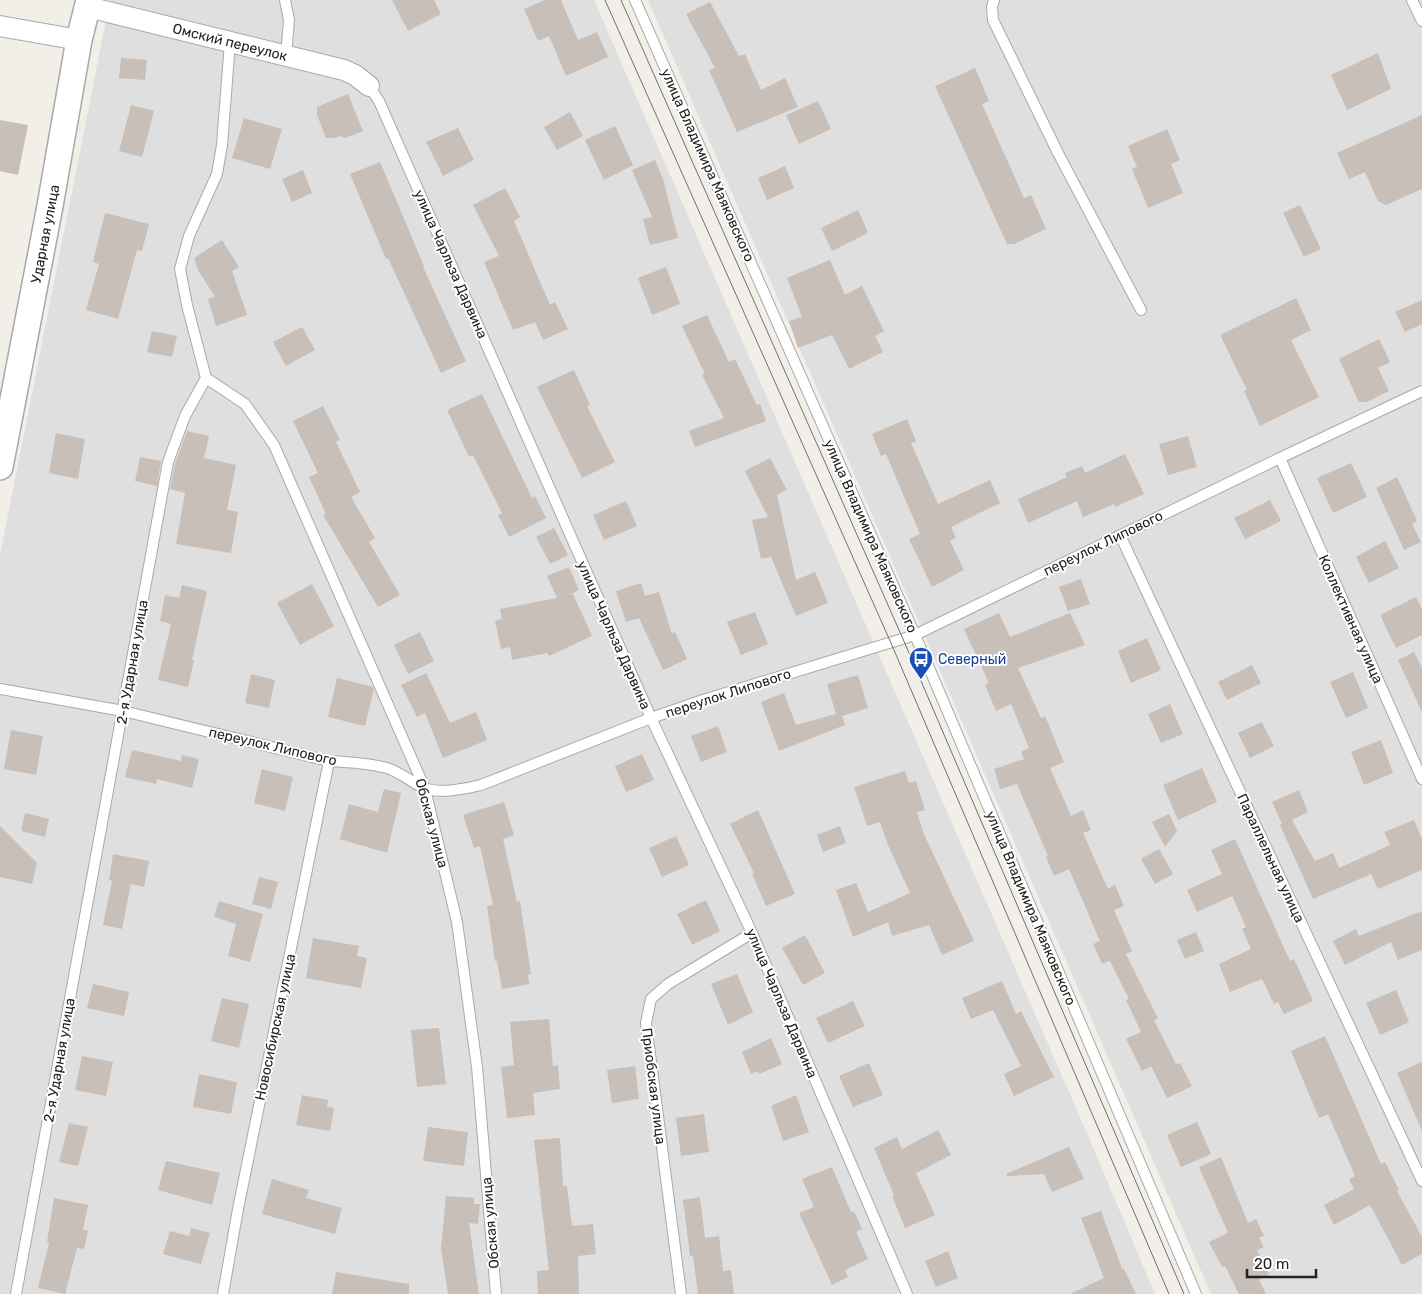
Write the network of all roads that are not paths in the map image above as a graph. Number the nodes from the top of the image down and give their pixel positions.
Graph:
1 (285, 0) edge
2 (636, 0) edge
3 (994, 0) edge
4 (1412, 0) edge
5 (88, 3) edge
6 (1422, 21) edge
7 (0, 26) edge
8 (79, 40) junction
9 (230, 42) junction
10 (286, 56) junction
11 (369, 86) joint
12 (1142, 310) dead end
13 (206, 378) junction
14 (1422, 391) edge
15 (1280, 458) junction
16 (0, 467) edge
17 (1120, 535) junction
18 (915, 635) junction
19 (0, 689) edge
20 (123, 711) junction
21 (651, 718) junction
22 (329, 761) junction
23 (1422, 779) edge
24 (425, 789) junction
25 (752, 933) junction
26 (1422, 1181) edge
27 (16, 1294) edge
28 (223, 1294) edge
29 (496, 1294) edge
30 (681, 1294) edge
31 (907, 1294) edge
32 (1196, 1294) edge

1 - 10 lane
2 - 18 lane, улица Владимира Маяковского
3 - 12 lane
4 - 6 lane
5 - 8 street, Ударная улица
5 - 9 street, Омский переулок
7 - 8 street
8 - 16 street, Ударная улица
9 - 10 street, Омский переулок
9 - 13 lane
10 - 11 street, Омский переулок
11 - 21 lane, улица Чарльза Дарвина
13 - 20 lane, 2-я Ударная улица
13 - 24 lane, Обская улица
14 - 15 lane, переулок Липового
15 - 17 lane, переулок Липового
15 - 23 lane, Коллективная улица
17 - 18 lane, переулок Липового
17 - 26 lane, Параллельная улица
18 - 21 lane, переулок Липового
18 - 32 lane, улица Владимира Маяковского
19 - 20 lane, переулок Липового
20 - 22 lane, переулок Липового
20 - 27 lane, 2-я Ударная улица
21 - 24 lane, переулок Липового
21 - 25 lane, улица Чарльза Дарвина
22 - 24 lane, переулок Липового
22 - 28 lane, Новосибирская улица
24 - 29 lane, Обская улица
25 - 30 lane, Приобская улица
25 - 31 lane, улица Чарльза Дарвина

